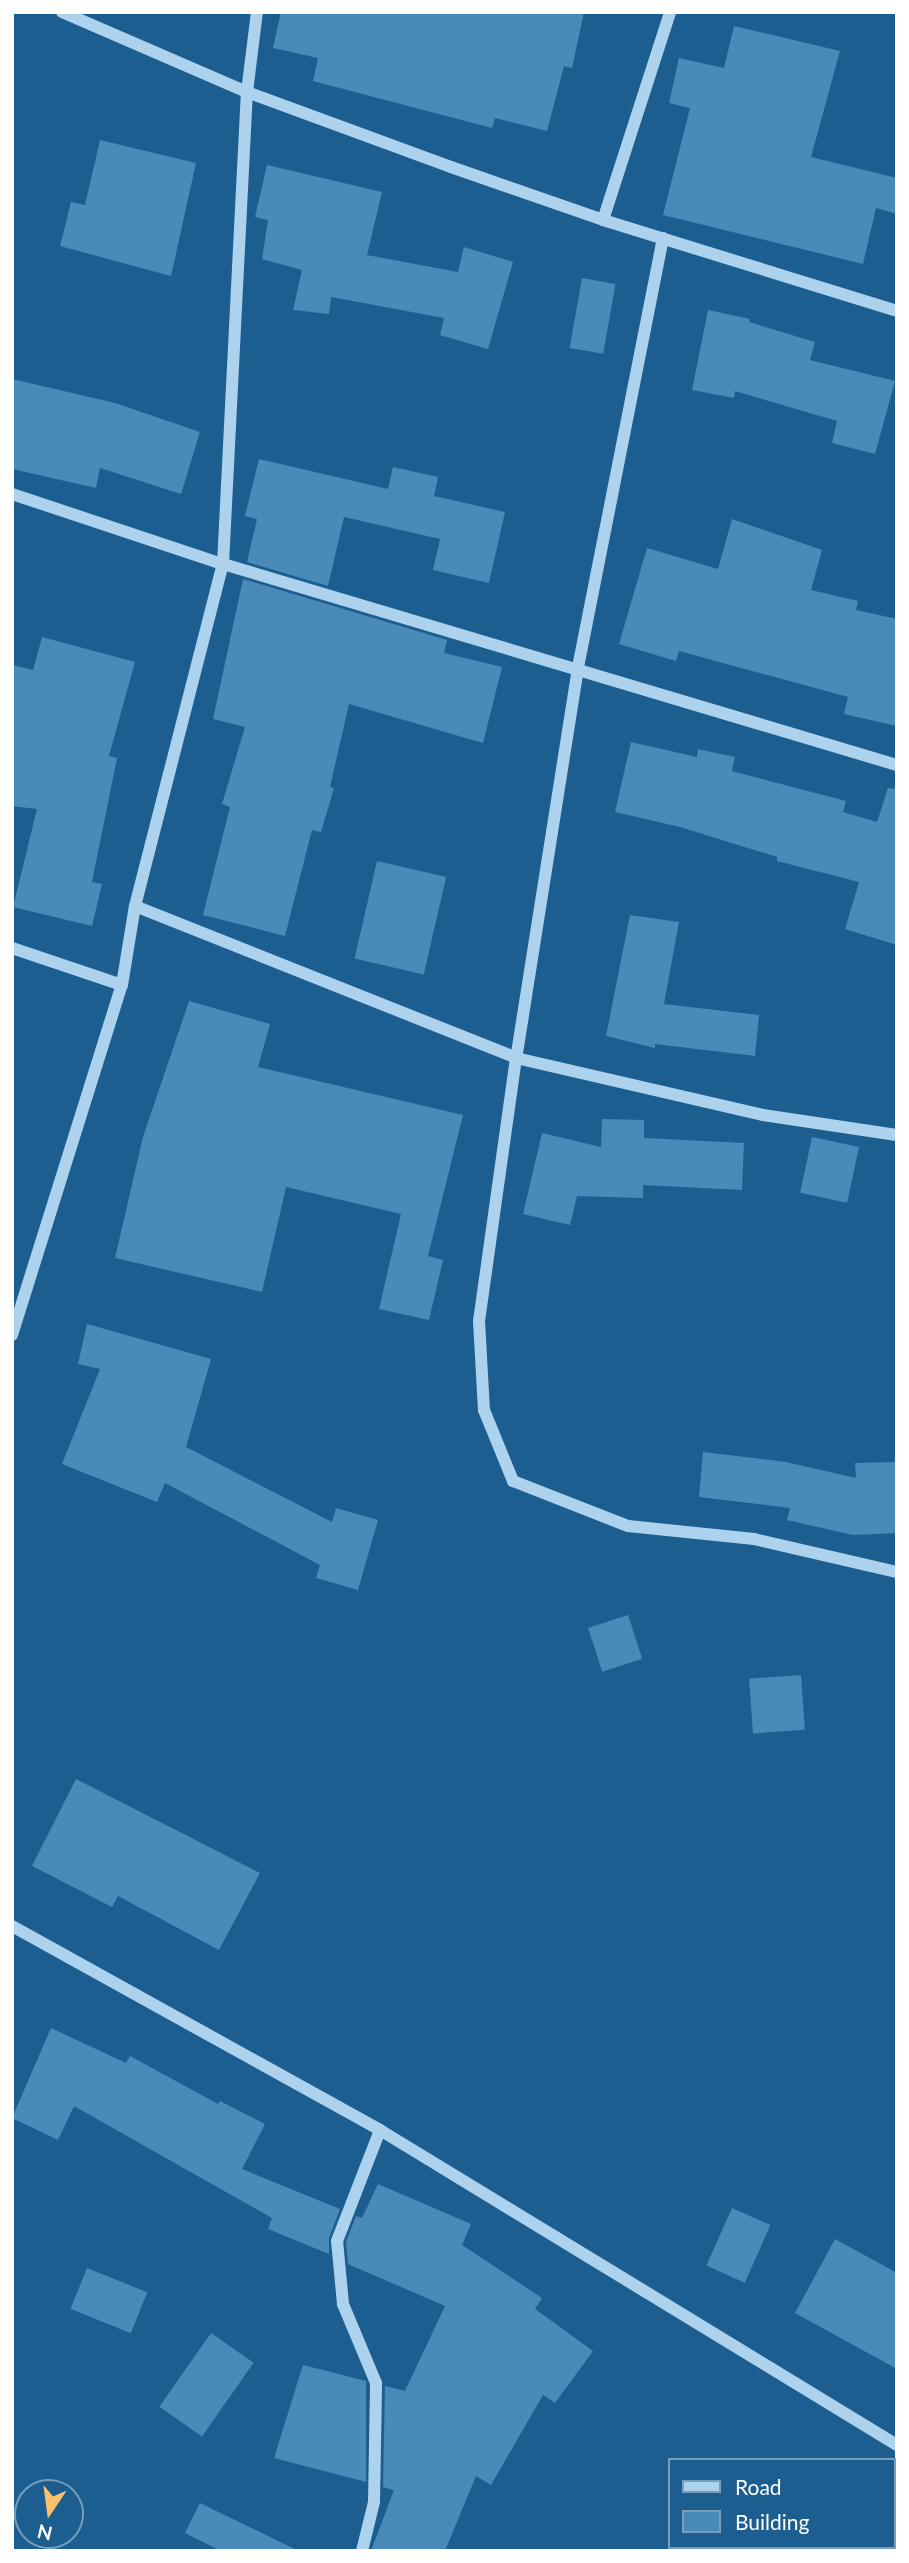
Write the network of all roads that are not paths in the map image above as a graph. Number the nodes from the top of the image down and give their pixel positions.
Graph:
1 (62, 12) edge
2 (257, 12) edge
3 (670, 12) edge
4 (247, 92) junction
5 (603, 220) junction
6 (663, 238) junction
7 (897, 311) edge
8 (12, 494) edge
9 (223, 564) junction
10 (578, 668) junction
11 (897, 765) edge
12 (135, 906) junction
13 (12, 948) edge
14 (122, 985) junction
15 (516, 1058) junction
16 (897, 1135) edge
17 (12, 1335) edge
18 (897, 1572) edge
19 (12, 1926) edge
20 (380, 2130) junction
21 (897, 2445) edge
22 (362, 2551) edge

1 - 4 street
2 - 4 street
3 - 5 street
4 - 5 street
4 - 9 street
5 - 6 street
6 - 7 street
6 - 10 street
8 - 9 street
9 - 10 street
9 - 12 street
10 - 11 street
10 - 15 street
12 - 14 street
12 - 15 street
13 - 14 street
14 - 17 street
15 - 16 street
15 - 18 street
19 - 20 street
20 - 21 street
20 - 22 street

